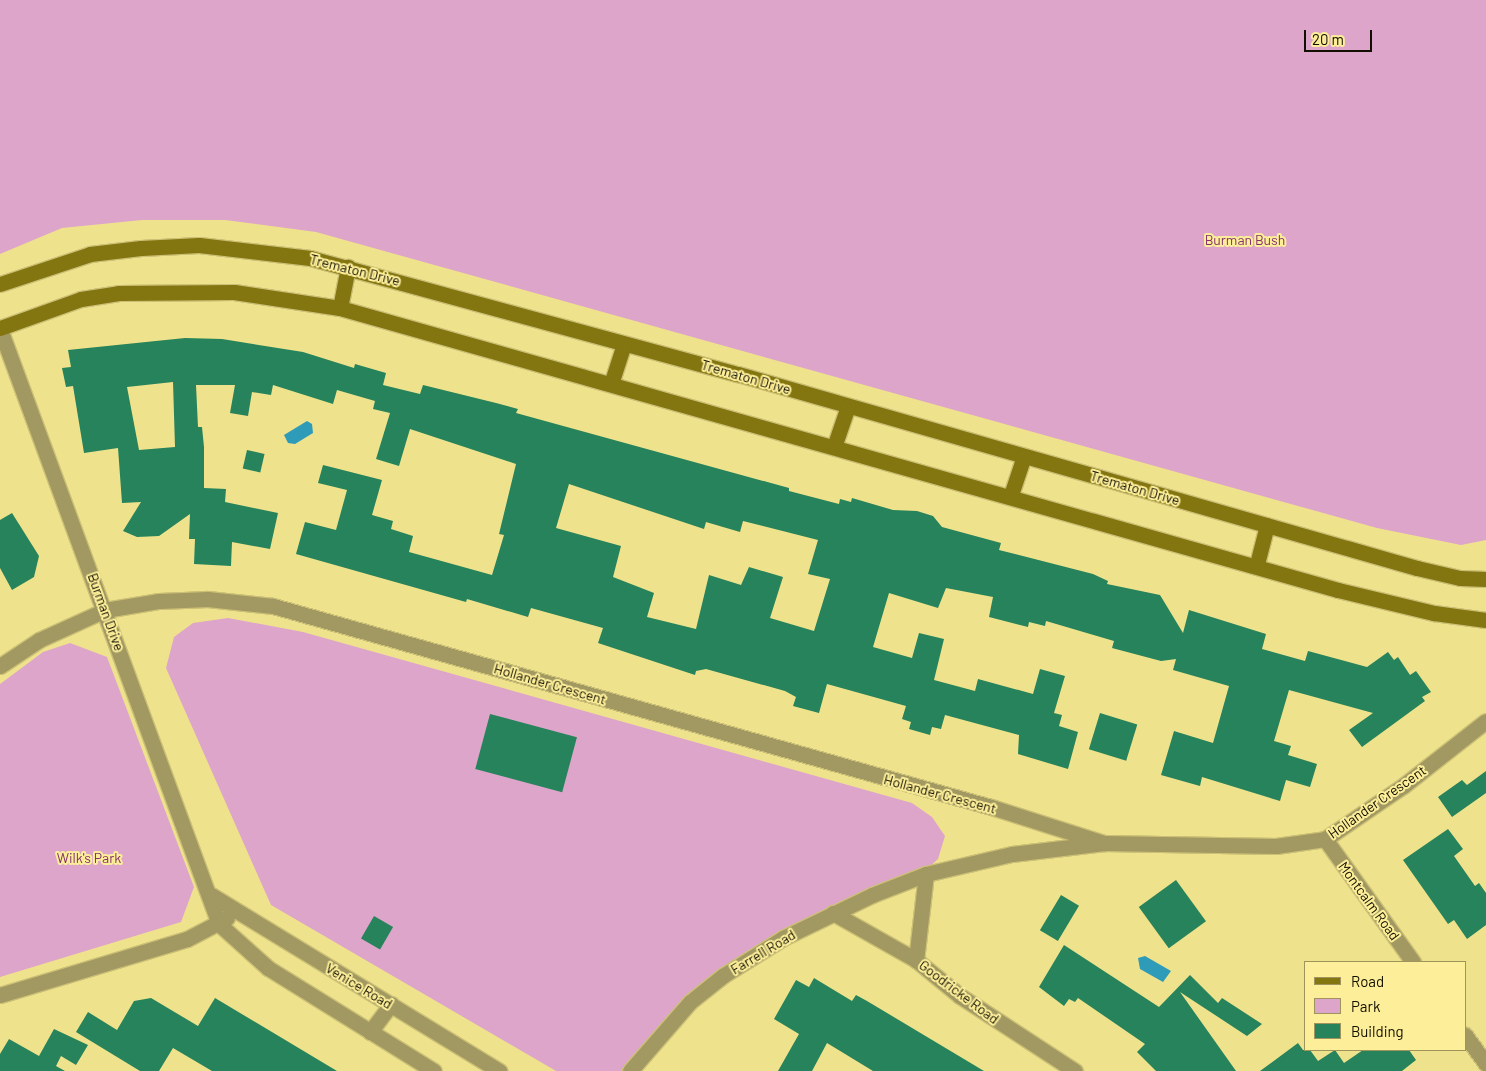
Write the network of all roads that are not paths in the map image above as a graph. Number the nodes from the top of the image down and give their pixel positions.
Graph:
1 (348, 267) junction
2 (0, 284) edge
3 (340, 308) junction
4 (0, 328) edge
5 (624, 344) junction
6 (612, 384) junction
7 (848, 406) junction
8 (834, 447) junction
9 (1024, 456) junction
10 (1011, 495) junction
11 (1268, 525) junction
12 (1257, 564) junction
13 (1485, 583) edge
14 (106, 610) junction
15 (1486, 620) edge
16 (0, 666) edge
17 (1486, 721) edge
18 (1325, 839) junction
19 (1104, 843) junction
20 (926, 874) junction
21 (211, 895) junction
22 (234, 912) junction
23 (833, 913) junction
24 (219, 924) junction
25 (916, 960) junction
26 (1412, 961) edge
27 (0, 995) edge
28 (390, 1004) junction
29 (370, 1032) junction
30 (1466, 1035) edge
31 (1486, 1064) edge
32 (434, 1071) edge
33 (499, 1071) edge
34 (630, 1071) edge
35 (1075, 1071) edge

1 - 2 street, Trematon Drive
1 - 3 street
1 - 5 street, Trematon Drive
3 - 4 street
3 - 6 street
4 - 14 street, Burman Drive
5 - 6 street
5 - 7 street, Trematon Drive
6 - 8 street
7 - 8 street
7 - 9 street, Trematon Drive
8 - 10 street
9 - 10 street
9 - 11 street, Trematon Drive
10 - 12 street
11 - 12 street
11 - 13 street, Trematon Drive
12 - 15 street
14 - 16 street, Hollander Crescent
14 - 19 street, Hollander Crescent
14 - 21 street, Burman Drive
17 - 18 street, Hollander Crescent
18 - 19 street, Hollander Crescent
18 - 26 street, Montcalm Road
19 - 20 street, Hollander Crescent
20 - 23 street, Farrell Road
20 - 25 street, Goodricke Road
21 - 22 street
21 - 24 street, Burman Drive
22 - 24 street
22 - 28 street, Venice Road
23 - 25 street
23 - 34 street, Farrell Road
24 - 27 street
24 - 29 street
25 - 35 street, Goodricke Road
28 - 29 street
28 - 33 street, Venice Road
29 - 32 street
30 - 31 street

